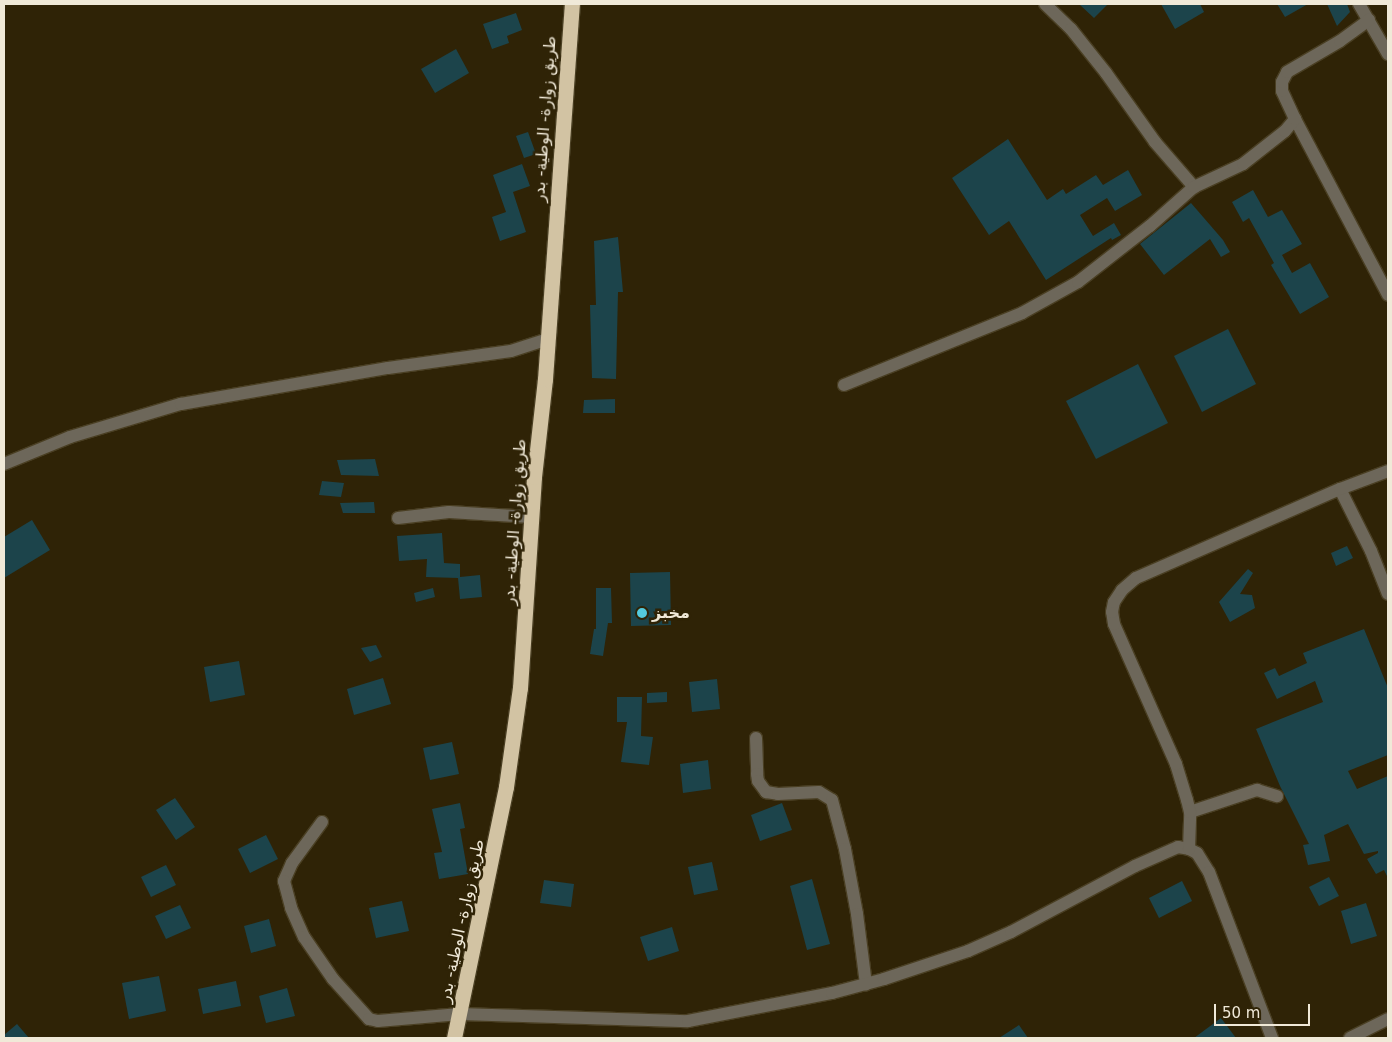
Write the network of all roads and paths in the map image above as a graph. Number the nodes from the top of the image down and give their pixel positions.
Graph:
1 (572, 4) edge
2 (1045, 4) edge
3 (1359, 4) edge
4 (1369, 20) junction
5 (1388, 54) edge
6 (1295, 119) junction
7 (1194, 186) junction
8 (1388, 295) edge
9 (548, 339) junction
10 (844, 385) dead end
11 (4, 464) edge
12 (1388, 471) edge
13 (1340, 489) junction
14 (531, 517) junction
15 (398, 518) dead end
16 (1388, 594) edge
17 (756, 738) dead end
18 (1277, 796) dead end
19 (1190, 812) junction
20 (322, 822) dead end
21 (1189, 848) junction
22 (866, 984) junction
23 (460, 1014) junction
24 (1388, 1019) edge
25 (454, 1038) edge
26 (1272, 1038) edge
27 (1350, 1038) edge

1 - 9 highway, طريق زوارة- الوطية- بدر
2 - 7 street
3 - 4 street
4 - 5 street
4 - 6 street
6 - 7 street
6 - 8 street
7 - 10 street
9 - 11 street
9 - 14 highway, طريق زوارة- الوطية- بدر
12 - 13 street
13 - 16 street
13 - 19 street
14 - 15 street
14 - 23 highway, طريق زوارة- الوطية- بدر
17 - 22 street
18 - 19 street
19 - 21 street
20 - 23 street
21 - 22 street
21 - 26 street
22 - 23 street
23 - 25 highway, طريق زوارة- الوطية- بدر
24 - 27 street

